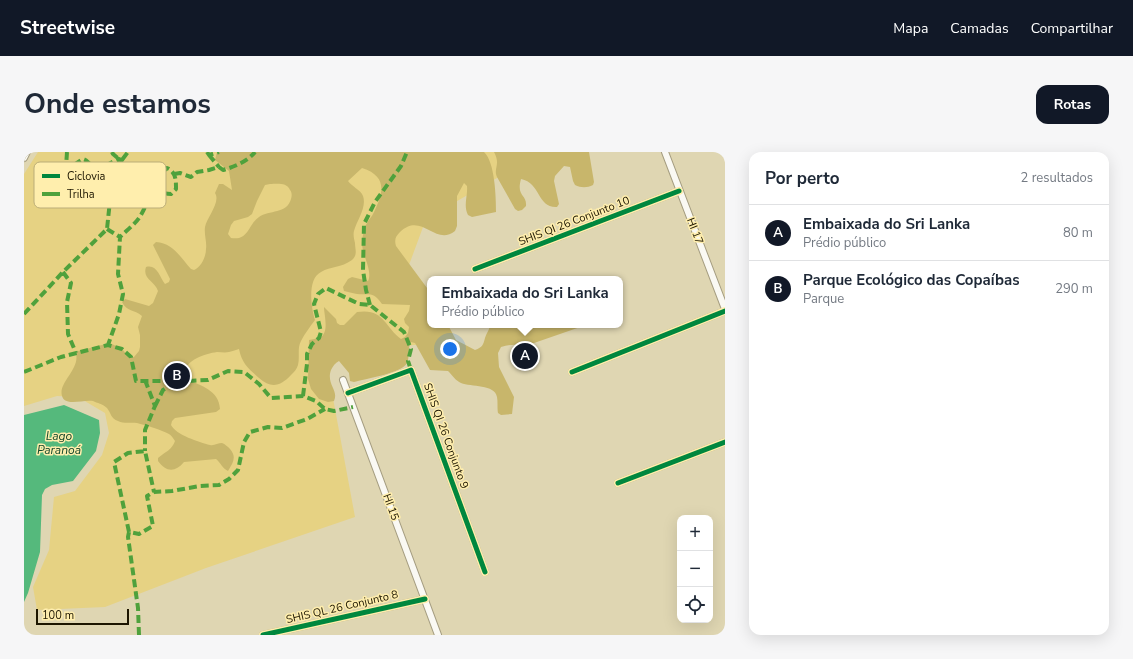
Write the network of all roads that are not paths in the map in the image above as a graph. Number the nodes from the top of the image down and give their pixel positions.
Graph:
1 (27, 152) edge
2 (665, 152) edge
3 (24, 158) edge
4 (680, 191) junction
5 (475, 269) dead end
6 (725, 310) edge
7 (572, 372) dead end
8 (343, 380) dead end
9 (348, 393) junction
10 (725, 442) edge
11 (618, 483) dead end
12 (485, 572) dead end
13 (425, 599) junction
14 (263, 635) edge
15 (438, 635) edge

1 - 3 street
2 - 4 street, HI 17
4 - 5 street, SHIS QI 26 Conjunto 10
4 - 6 street, HI 17
6 - 7 street
8 - 9 street, HI 15
9 - 12 street, SHIS QI 26 Conjunto 9
9 - 13 street, HI 15
10 - 11 street
13 - 14 street, SHIS QL 26 Conjunto 8
13 - 15 street, HI 15

